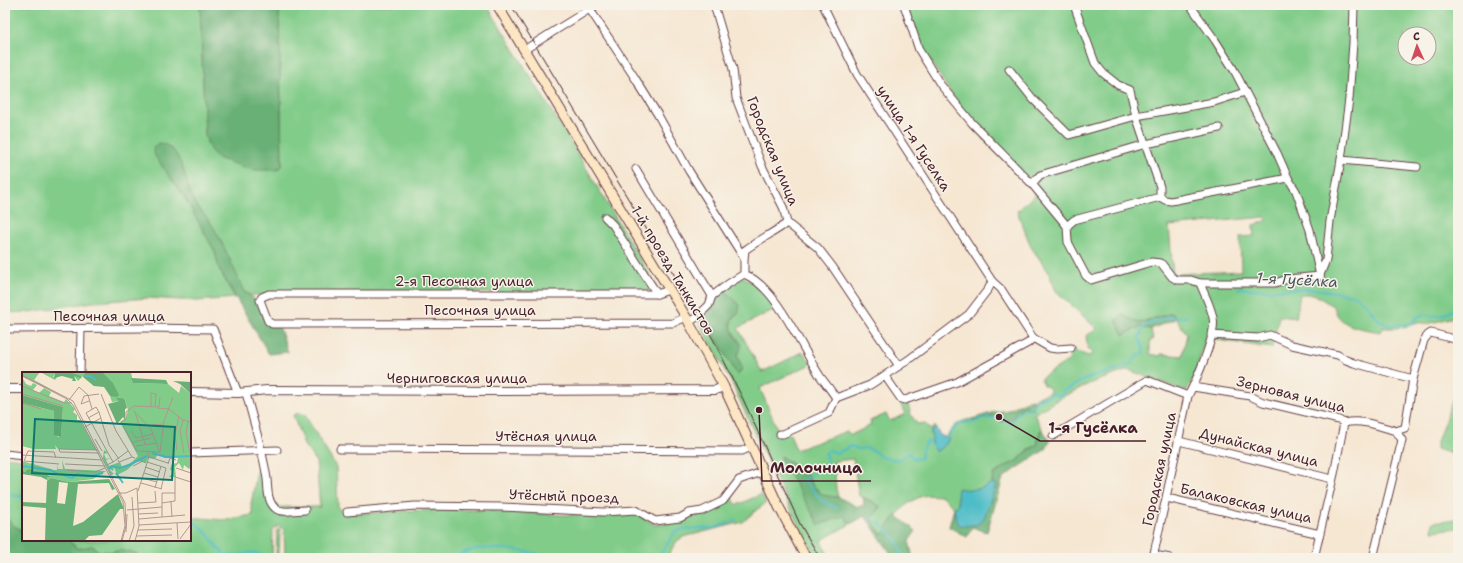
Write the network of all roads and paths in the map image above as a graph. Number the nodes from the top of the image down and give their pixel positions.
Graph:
1 (497, 5) edge
2 (714, 5) edge
3 (823, 5) edge
4 (904, 5) edge
5 (1074, 5) edge
6 (1190, 5) edge
7 (1354, 5) edge
8 (591, 6) edge
9 (524, 50) junction
10 (1009, 68) dead end
11 (1245, 92) junction
12 (1136, 116) junction
13 (1219, 128) dead end
14 (1146, 144) junction
15 (1341, 160) junction
16 (1417, 167) dead end
17 (636, 169) dead end
18 (1288, 178) junction
19 (1032, 184) junction
20 (1160, 197) junction
21 (605, 216) dead end
22 (787, 223) junction
23 (1067, 226) junction
24 (744, 258) junction
25 (744, 274) junction
26 (1320, 276) junction
27 (992, 281) junction
28 (1200, 283) junction
29 (669, 290) junction
30 (657, 294) junction
31 (712, 296) junction
32 (687, 319) junction
33 (272, 324) joint
34 (5, 329) edge
35 (82, 329) junction
36 (1211, 335) junction
37 (1033, 338) junction
38 (1458, 340) edge
39 (1071, 348) dead end
40 (899, 366) junction
41 (80, 372) edge
42 (885, 376) junction
43 (1414, 379) junction
44 (724, 387) junction
45 (1193, 387) junction
46 (5, 389) edge
47 (22, 389) edge
48 (191, 392) edge
49 (242, 393) junction
50 (1188, 396) junction
51 (836, 398) junction
52 (1344, 423) junction
53 (1396, 431) junction
54 (780, 434) dead end
55 (1053, 436) dead end
56 (1179, 441) junction
57 (751, 448) junction
58 (340, 449) dead end
59 (278, 450) dead end
60 (261, 451) junction
61 (191, 453) edge
62 (5, 454) edge
63 (22, 456) edge
64 (762, 472) junction
65 (1332, 479) junction
66 (1167, 498) junction
67 (305, 510) dead end
68 (347, 512) dead end
69 (1320, 534) junction
70 (1154, 556) edge
71 (806, 558) edge
72 (1170, 558) edge
73 (1314, 558) edge
74 (1374, 558) edge

1 - 9 main road, 1-й проезд Танкистов
2 - 22 street, Городская улица
3 - 27 street, улица 1-я Гуселка
4 - 19 street
5 - 12 street
6 - 11 street
7 - 15 street
8 - 9 street
8 - 24 street
9 - 29 main road, 1-й проезд Танкистов
10 - 12 street
11 - 12 street
11 - 18 street
12 - 14 street
13 - 14 street
14 - 19 street
14 - 20 street
15 - 16 street
15 - 26 street
17 - 31 street
18 - 20 street
18 - 26 street
19 - 23 street
20 - 23 street
21 - 30 street
22 - 24 street
22 - 40 street, Городская улица
23 - 28 street
24 - 25 street
25 - 31 street
25 - 51 street
26 - 28 street
27 - 37 street, улица 1-я Гуселка
27 - 40 street
28 - 36 street, Городская улица
29 - 30 street, 2-я Песочная улица
29 - 32 main road, 1-й проезд Танкистов
30 - 33 street, 2-я Песочная улица
31 - 32 street, Песочная улица
32 - 33 street, Песочная улица
32 - 44 main road, 1-й проезд Танкистов
34 - 35 street, Песочная улица
35 - 41 street
35 - 49 street, Песочная улица
36 - 43 street
36 - 45 street, Городская улица
37 - 39 street, улица 1-я Гуселка
37 - 42 street
38 - 43 street
40 - 42 street
42 - 51 street
43 - 53 street
44 - 49 street, Черниговская улица
44 - 57 main road, 1-й проезд Танкистов
45 - 50 street, Городская улица
45 - 52 street, Зерновая улица
46 - 47 street
48 - 49 street, Черниговская улица
49 - 60 street
50 - 55 street
50 - 56 street, Городская улица
51 - 54 street
52 - 53 street, Зерновая улица
52 - 65 street
53 - 74 street
56 - 65 street, Дунайская улица
56 - 66 street, Городская улица
57 - 58 street, Утёсная улица
57 - 64 main road, 1-й проезд Танкистов
59 - 60 street
60 - 61 street
60 - 67 street
62 - 63 street
64 - 68 street, Утёсный проезд
64 - 71 main road, 1-й проезд Танкистов
65 - 69 street
66 - 69 street, Балаковская улица
66 - 70 street, Городская улица
69 - 73 street
70 - 72 street

